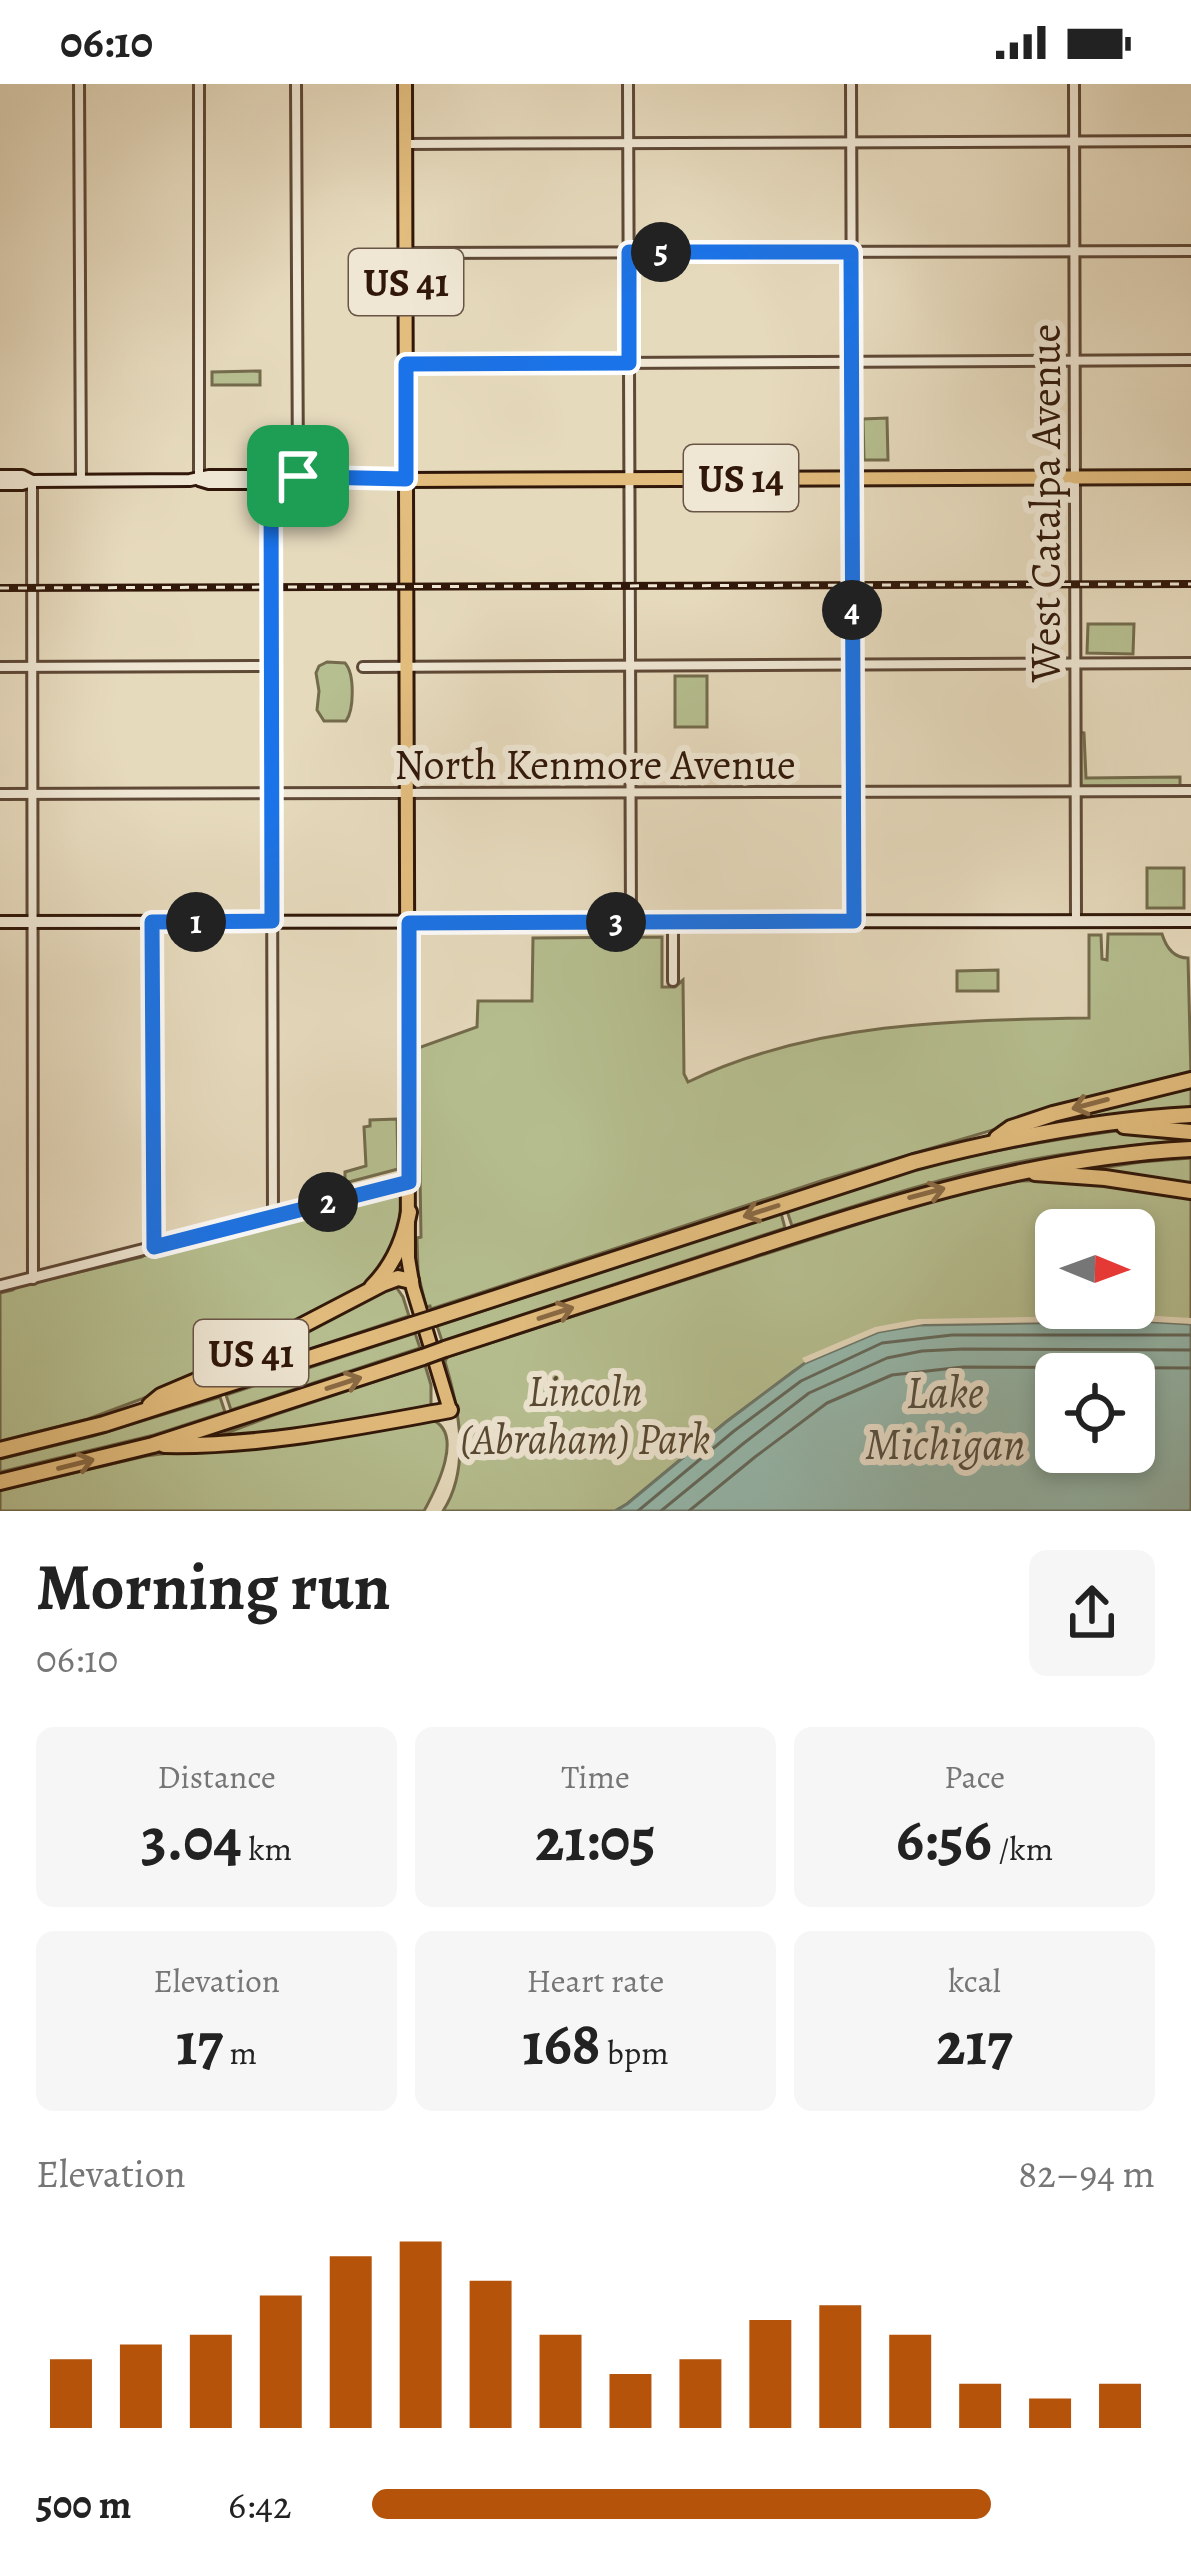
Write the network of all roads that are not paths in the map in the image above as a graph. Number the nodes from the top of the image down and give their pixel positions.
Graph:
1 (79, 84) edge
2 (199, 84) edge
3 (296, 84) edge
4 (405, 84) edge
5 (628, 84) edge
6 (851, 84) edge
7 (1073, 84) edge
8 (1191, 141) edge
9 (851, 142) junction
10 (1074, 142) junction
11 (628, 143) junction
12 (405, 144) junction
13 (1074, 251) junction
14 (1191, 251) edge
15 (629, 252) junction
16 (851, 252) junction
17 (406, 253) junction
18 (1191, 360) edge
19 (1074, 361) junction
20 (852, 362) junction
21 (629, 363) junction
22 (406, 364) junction
23 (298, 476) junction
24 (1075, 477) junction
25 (1191, 477) edge
26 (852, 478) junction
27 (341, 479) junction
28 (406, 479) junction
29 (629, 479) junction
30 (0, 480) edge
31 (199, 480) junction
32 (271, 480) junction
33 (32, 481) junction
34 (81, 481) junction
35 (1191, 663) edge
36 (853, 664) junction
37 (1076, 664) junction
38 (630, 665) junction
39 (272, 666) junction
40 (407, 666) junction
41 (0, 667) edge
42 (32, 667) junction
43 (363, 667) dead end
44 (1191, 791) edge
45 (1076, 792) junction
46 (853, 793) junction
47 (0, 794) edge
48 (31, 794) junction
49 (408, 794) junction
50 (630, 794) junction
51 (272, 795) junction
52 (272, 921) junction
53 (854, 921) junction
54 (1076, 921) junction
55 (1191, 921) edge
56 (0, 922) edge
57 (32, 922) junction
58 (152, 922) junction
59 (631, 922) junction
60 (673, 922) junction
61 (409, 923) junction
62 (673, 981) dead end
63 (1191, 1080) edge
64 (1191, 1115) edge
65 (1095, 1124) junction
66 (1191, 1132) edge
67 (993, 1142) junction
68 (1191, 1150) edge
69 (1018, 1171) junction
70 (409, 1182) junction
71 (1191, 1190) edge
72 (409, 1212) junction
73 (273, 1216) junction
74 (154, 1247) junction
75 (33, 1279) junction
76 (411, 1281) junction
77 (0, 1286) edge
78 (362, 1294) junction
79 (450, 1410) joint
80 (141, 1412) junction
81 (153, 1445) junction
82 (0, 1450) edge
83 (0, 1482) edge

1 - 34 street
2 - 31 street
3 - 23 street
4 - 12 main road, US 41
5 - 11 street
6 - 9 street
7 - 10 street, West Catalpa Avenue
8 - 10 street
9 - 10 street
9 - 11 street
9 - 16 street
10 - 13 street, West Catalpa Avenue
11 - 12 street
11 - 15 street
12 - 17 main road, US 41
13 - 14 street
13 - 16 street
13 - 19 street, West Catalpa Avenue
15 - 16 street
15 - 17 street
15 - 21 street
16 - 20 street
17 - 22 main road, US 41
18 - 19 street
19 - 20 street
19 - 24 street, West Catalpa Avenue
20 - 21 street
20 - 26 street
21 - 22 street
21 - 29 street
22 - 28 main road, US 41
23 - 27 main road
23 - 32 main road
24 - 25 main road, US 14
24 - 26 main road, US 14
24 - 37 street, West Catalpa Avenue
26 - 29 main road, US 14
26 - 36 street
27 - 28 main road
27 - 32 main road
28 - 29 main road, US 14
28 - 40 main road, US 41
29 - 38 street
30 - 33 main road
31 - 32 main road
31 - 34 main road
32 - 39 street
33 - 34 main road
33 - 42 street
35 - 37 street
36 - 37 street
36 - 38 street
36 - 46 street
37 - 45 street, West Catalpa Avenue
38 - 40 street
38 - 50 street
39 - 42 street
39 - 51 street
40 - 43 street
40 - 49 main road, US 41
41 - 42 street
42 - 48 street
44 - 45 street, North Kenmore Avenue
45 - 46 street, North Kenmore Avenue
45 - 54 street, West Catalpa Avenue
46 - 50 street, North Kenmore Avenue
46 - 53 street
47 - 48 street, North Kenmore Avenue
48 - 51 street, North Kenmore Avenue
48 - 57 street
49 - 50 street, North Kenmore Avenue
49 - 51 street, North Kenmore Avenue
49 - 61 main road, US 41
50 - 59 street
51 - 52 street
52 - 58 main road
52 - 61 main road
52 - 73 street
53 - 54 main road
53 - 60 main road
54 - 55 main road
56 - 57 main road
57 - 58 main road
57 - 75 street
58 - 74 street
59 - 60 main road
59 - 61 main road
60 - 62 street
61 - 70 main road, US 41
63 -> 67 highway
64 - 65 highway
65 - 66 highway
65 - 67 highway
67 -> 80 highway, bridge
68 - 69 highway
69 - 71 highway
81 -> 69 highway, bridge
70 - 72 main road, US 41
70 - 73 street
72 - 76 main road, US 41
72 - 78 highway, US 41
73 - 74 street
74 - 75 street
75 - 77 street
76 - 78 highway
76 - 79 main road, US 41
78 - 80 highway, US 41
79 - 81 highway, US 41
80 - 82 highway, US 41
83 -> 81 highway, US 41

